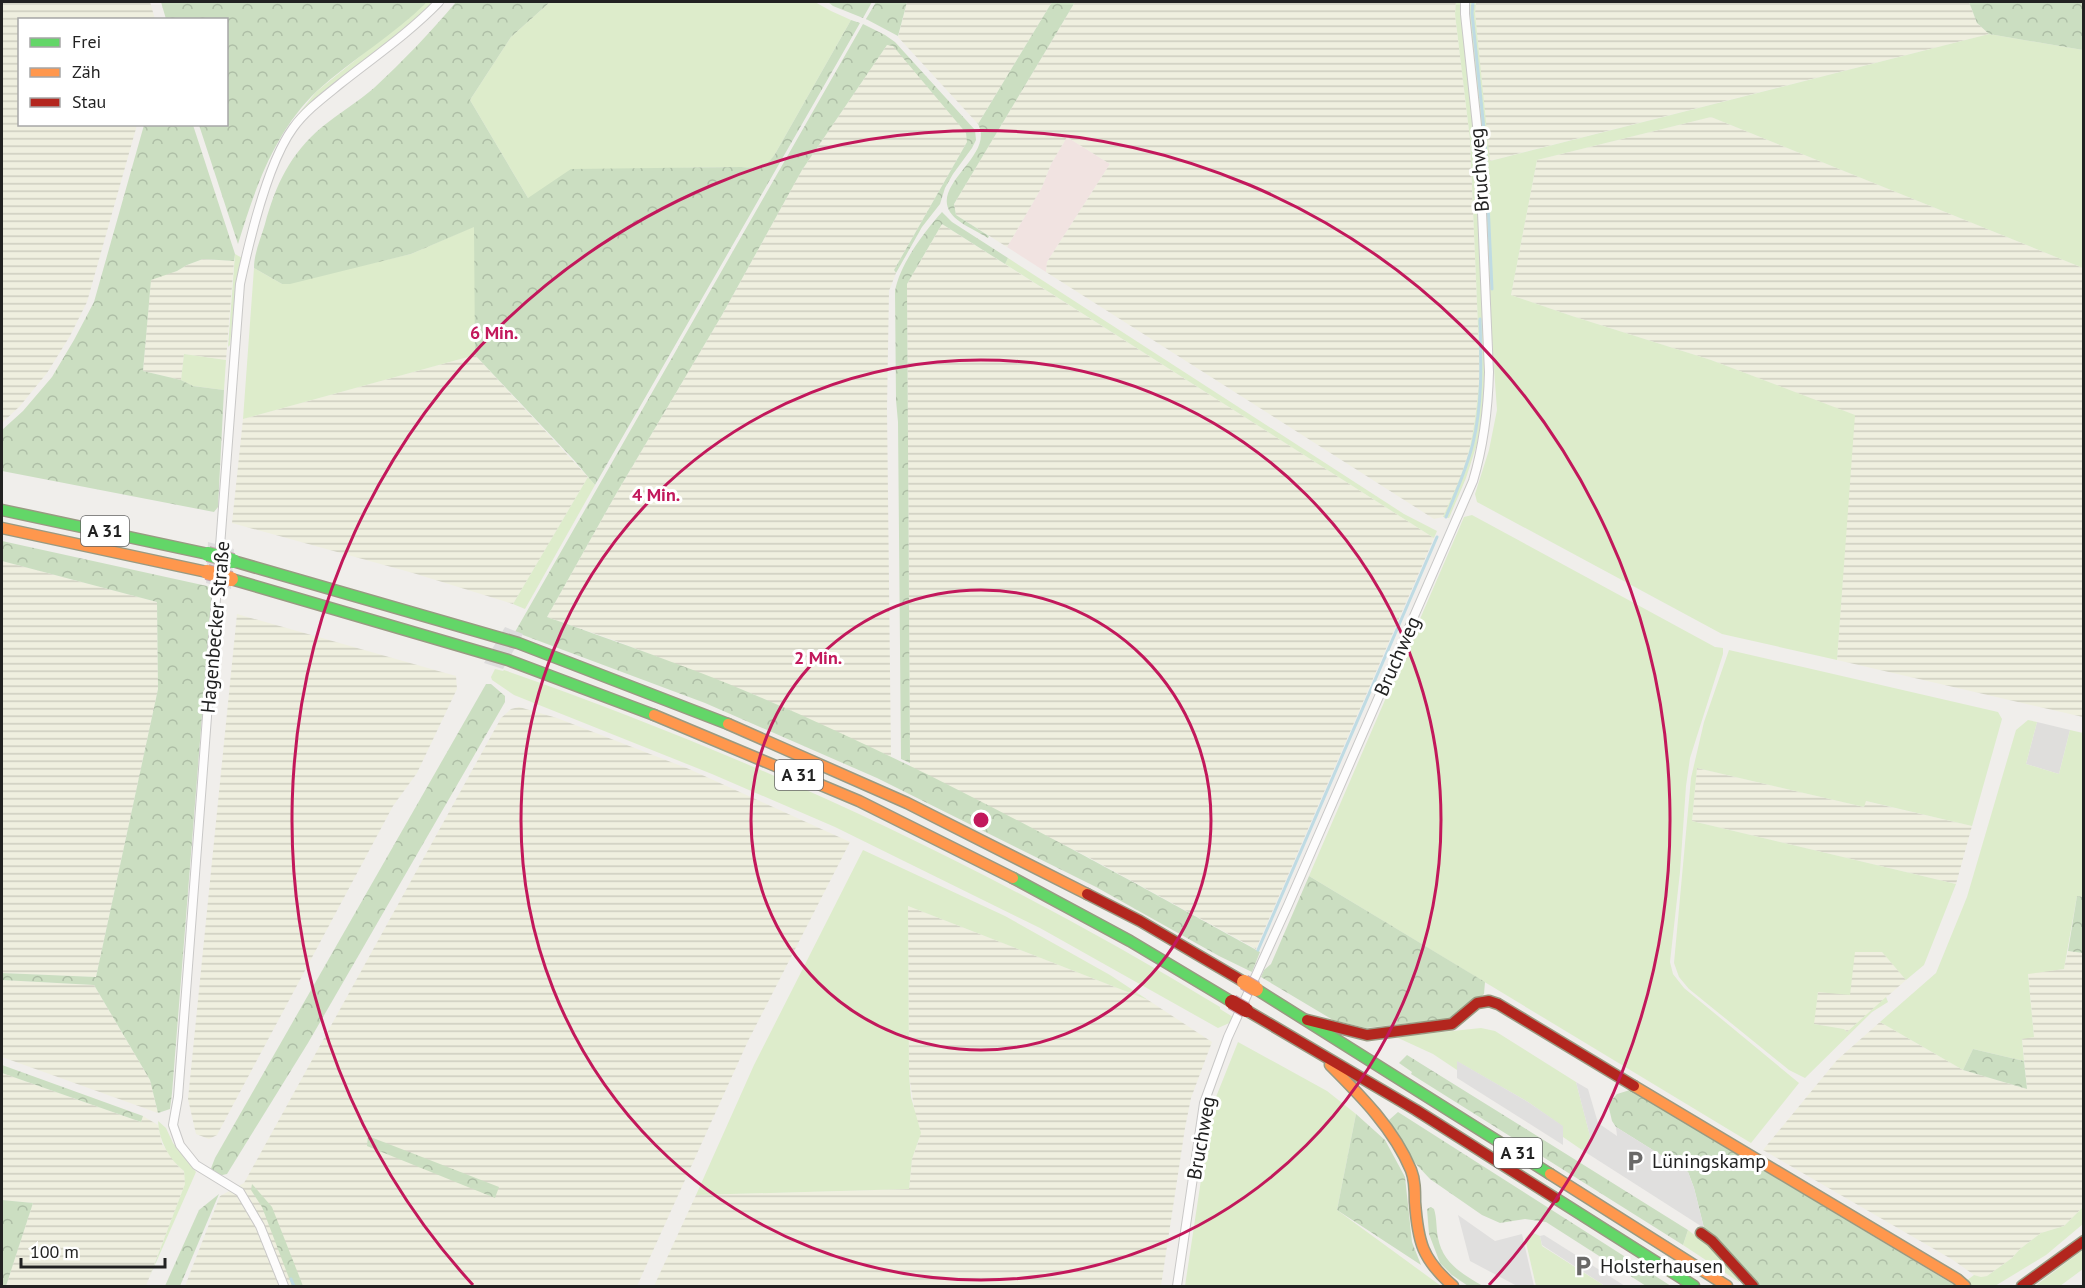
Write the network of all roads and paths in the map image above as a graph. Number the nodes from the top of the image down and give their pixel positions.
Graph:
1 (439, 2) edge
2 (1465, 2) edge
3 (2, 510) edge
4 (2, 528) edge
5 (1307, 1020) junction
6 (1311, 1047) junction
7 (1701, 1233) dead end
8 (2084, 1241) edge
9 (284, 1287) edge
10 (1177, 1287) edge
11 (1453, 1287) edge
12 (1694, 1287) edge
13 (1727, 1287) edge
14 (1753, 1287) edge
15 (1965, 1287) edge
16 (2022, 1287) edge

1 - 9 street, Hagenbecker Straße
2 - 10 street, Bruchweg
3 - 5 main road, A 31, bridge
4 - 6 main road, A 31, bridge
5 - 13 main road, A 31
5 - 15 main road
6 - 11 main road
6 - 12 main road, A 31
7 - 14 main road
8 - 16 main road

